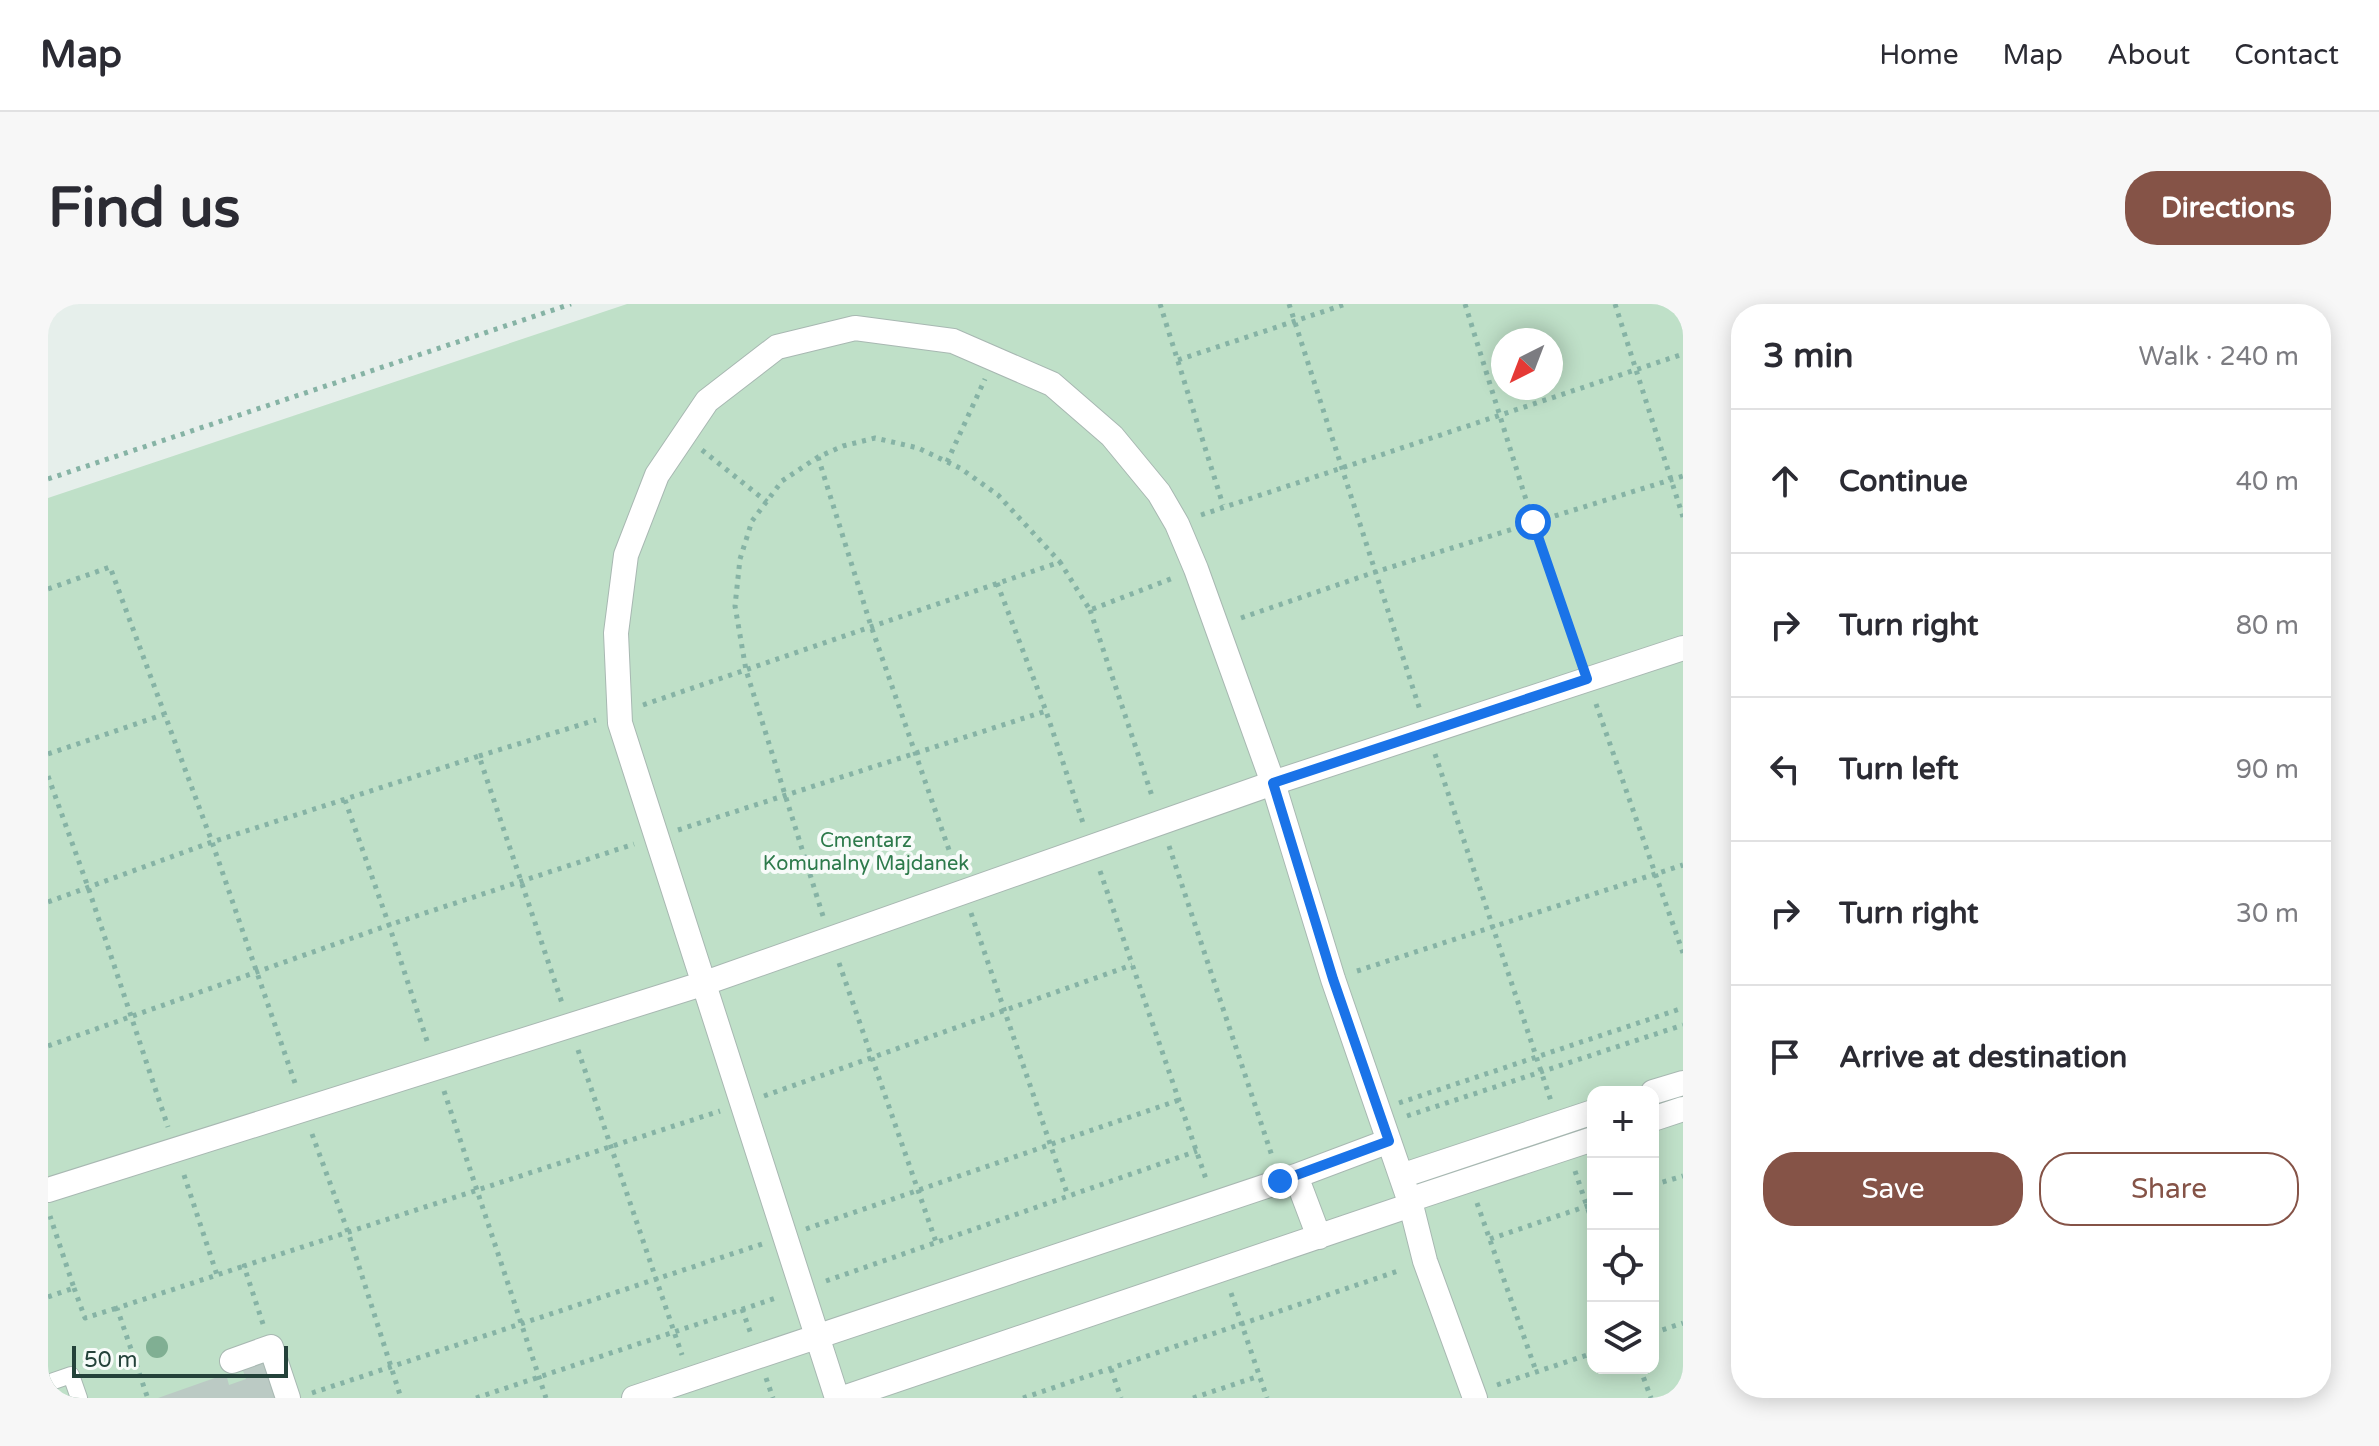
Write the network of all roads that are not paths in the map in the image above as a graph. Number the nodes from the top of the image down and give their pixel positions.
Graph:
1 (1683, 648) edge
2 (1273, 783) junction
3 (705, 983) junction
4 (1683, 1083) edge
5 (1659, 1090) edge
6 (1683, 1109) edge
7 (1587, 1115) edge
8 (1659, 1117) edge
9 (1385, 1125) junction
10 (1587, 1141) edge
11 (1288, 1178) junction
12 (48, 1190) edge
13 (1407, 1194) junction
14 (1319, 1237) junction
15 (817, 1335) junction
16 (232, 1361) dead end
17 (48, 1383) edge
18 (299, 1396) edge
19 (1474, 1396) edge
20 (79, 1398) edge
21 (634, 1398) edge
22 (840, 1398) edge

1 - 2 street
2 - 3 street
2 - 3 street
2 - 9 street
3 - 12 street
3 - 15 street
4 - 5 street
6 - 8 street
7 - 13 street
9 - 11 street
9 - 13 street
10 - 13 street
11 - 14 street
11 - 15 street
13 - 14 street
13 - 19 street
14 - 22 street
15 - 21 street
15 - 22 street
16 - 18 street
17 - 20 lane

